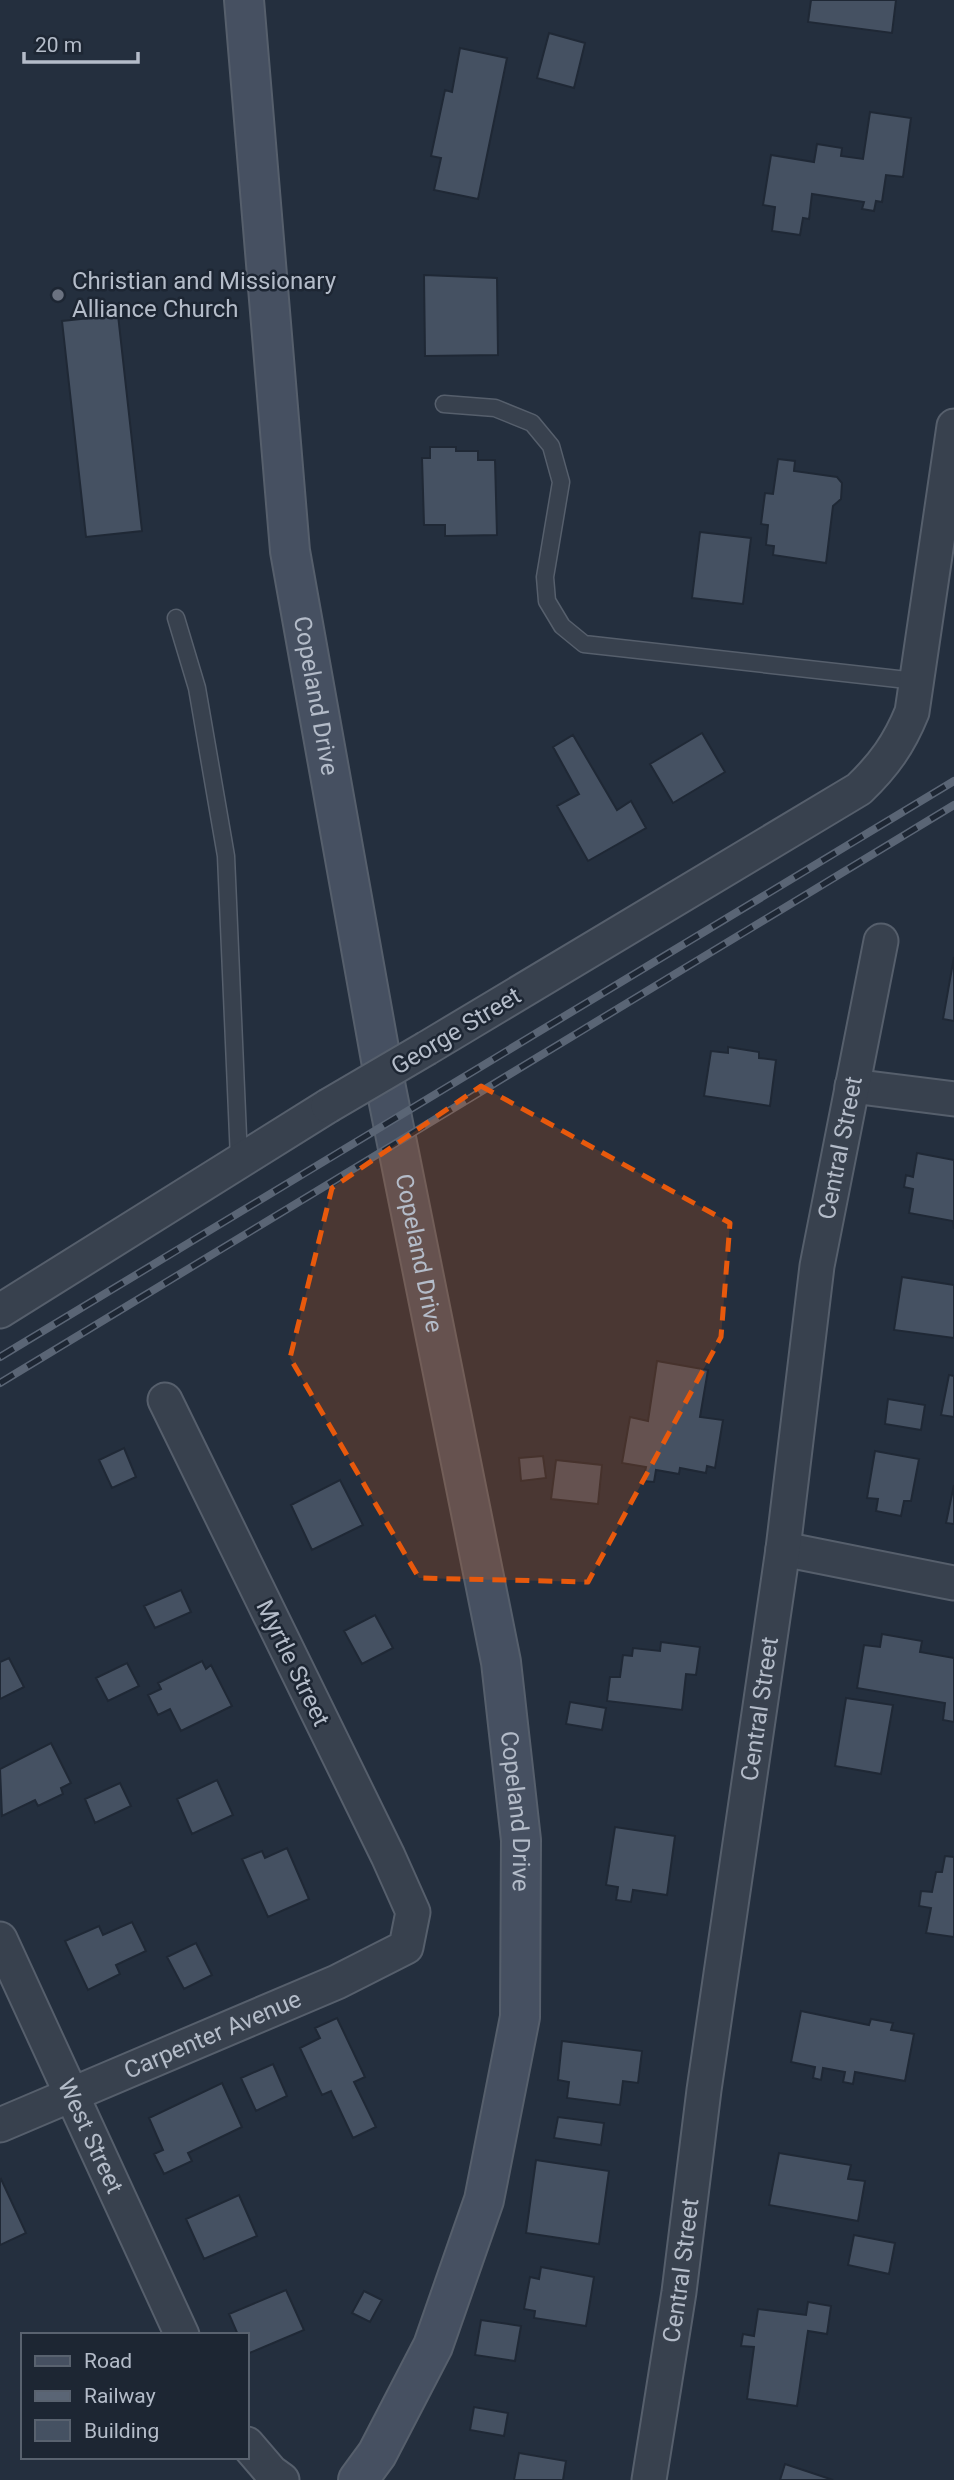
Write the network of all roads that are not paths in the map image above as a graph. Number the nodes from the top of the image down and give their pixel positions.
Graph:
1 (244, 0) edge
2 (444, 404) dead end
3 (954, 426) edge
4 (947, 533) edge
5 (176, 618) dead end
6 (916, 681) junction
7 (881, 941) dead end
8 (852, 1086) junction
9 (954, 1099) edge
10 (239, 1159) junction
11 (0, 1311) edge
12 (165, 1400) dead end
13 (783, 1549) junction
14 (954, 1583) edge
15 (409, 1929) joint
16 (0, 1939) edge
17 (71, 2094) junction
18 (0, 2125) edge
19 (181, 2333) edge
20 (248, 2445) edge
21 (282, 2480) edge
22 (358, 2480) edge
23 (649, 2480) edge

1 - 22 main road, Copeland Drive
2 - 6 lane
3 - 4 street
4 - 6 street
5 - 10 lane
6 - 10 street, George Street, bridge
7 - 8 street, Central Street
8 - 9 street
8 - 13 street, Central Street
10 - 11 street, George Street
12 - 15 street, Myrtle Street
13 - 14 street
13 - 23 street, Central Street
15 - 17 street, Carpenter Avenue
16 - 17 street, West Street
17 - 18 street, Carpenter Avenue
17 - 19 street, West Street
20 - 21 street

